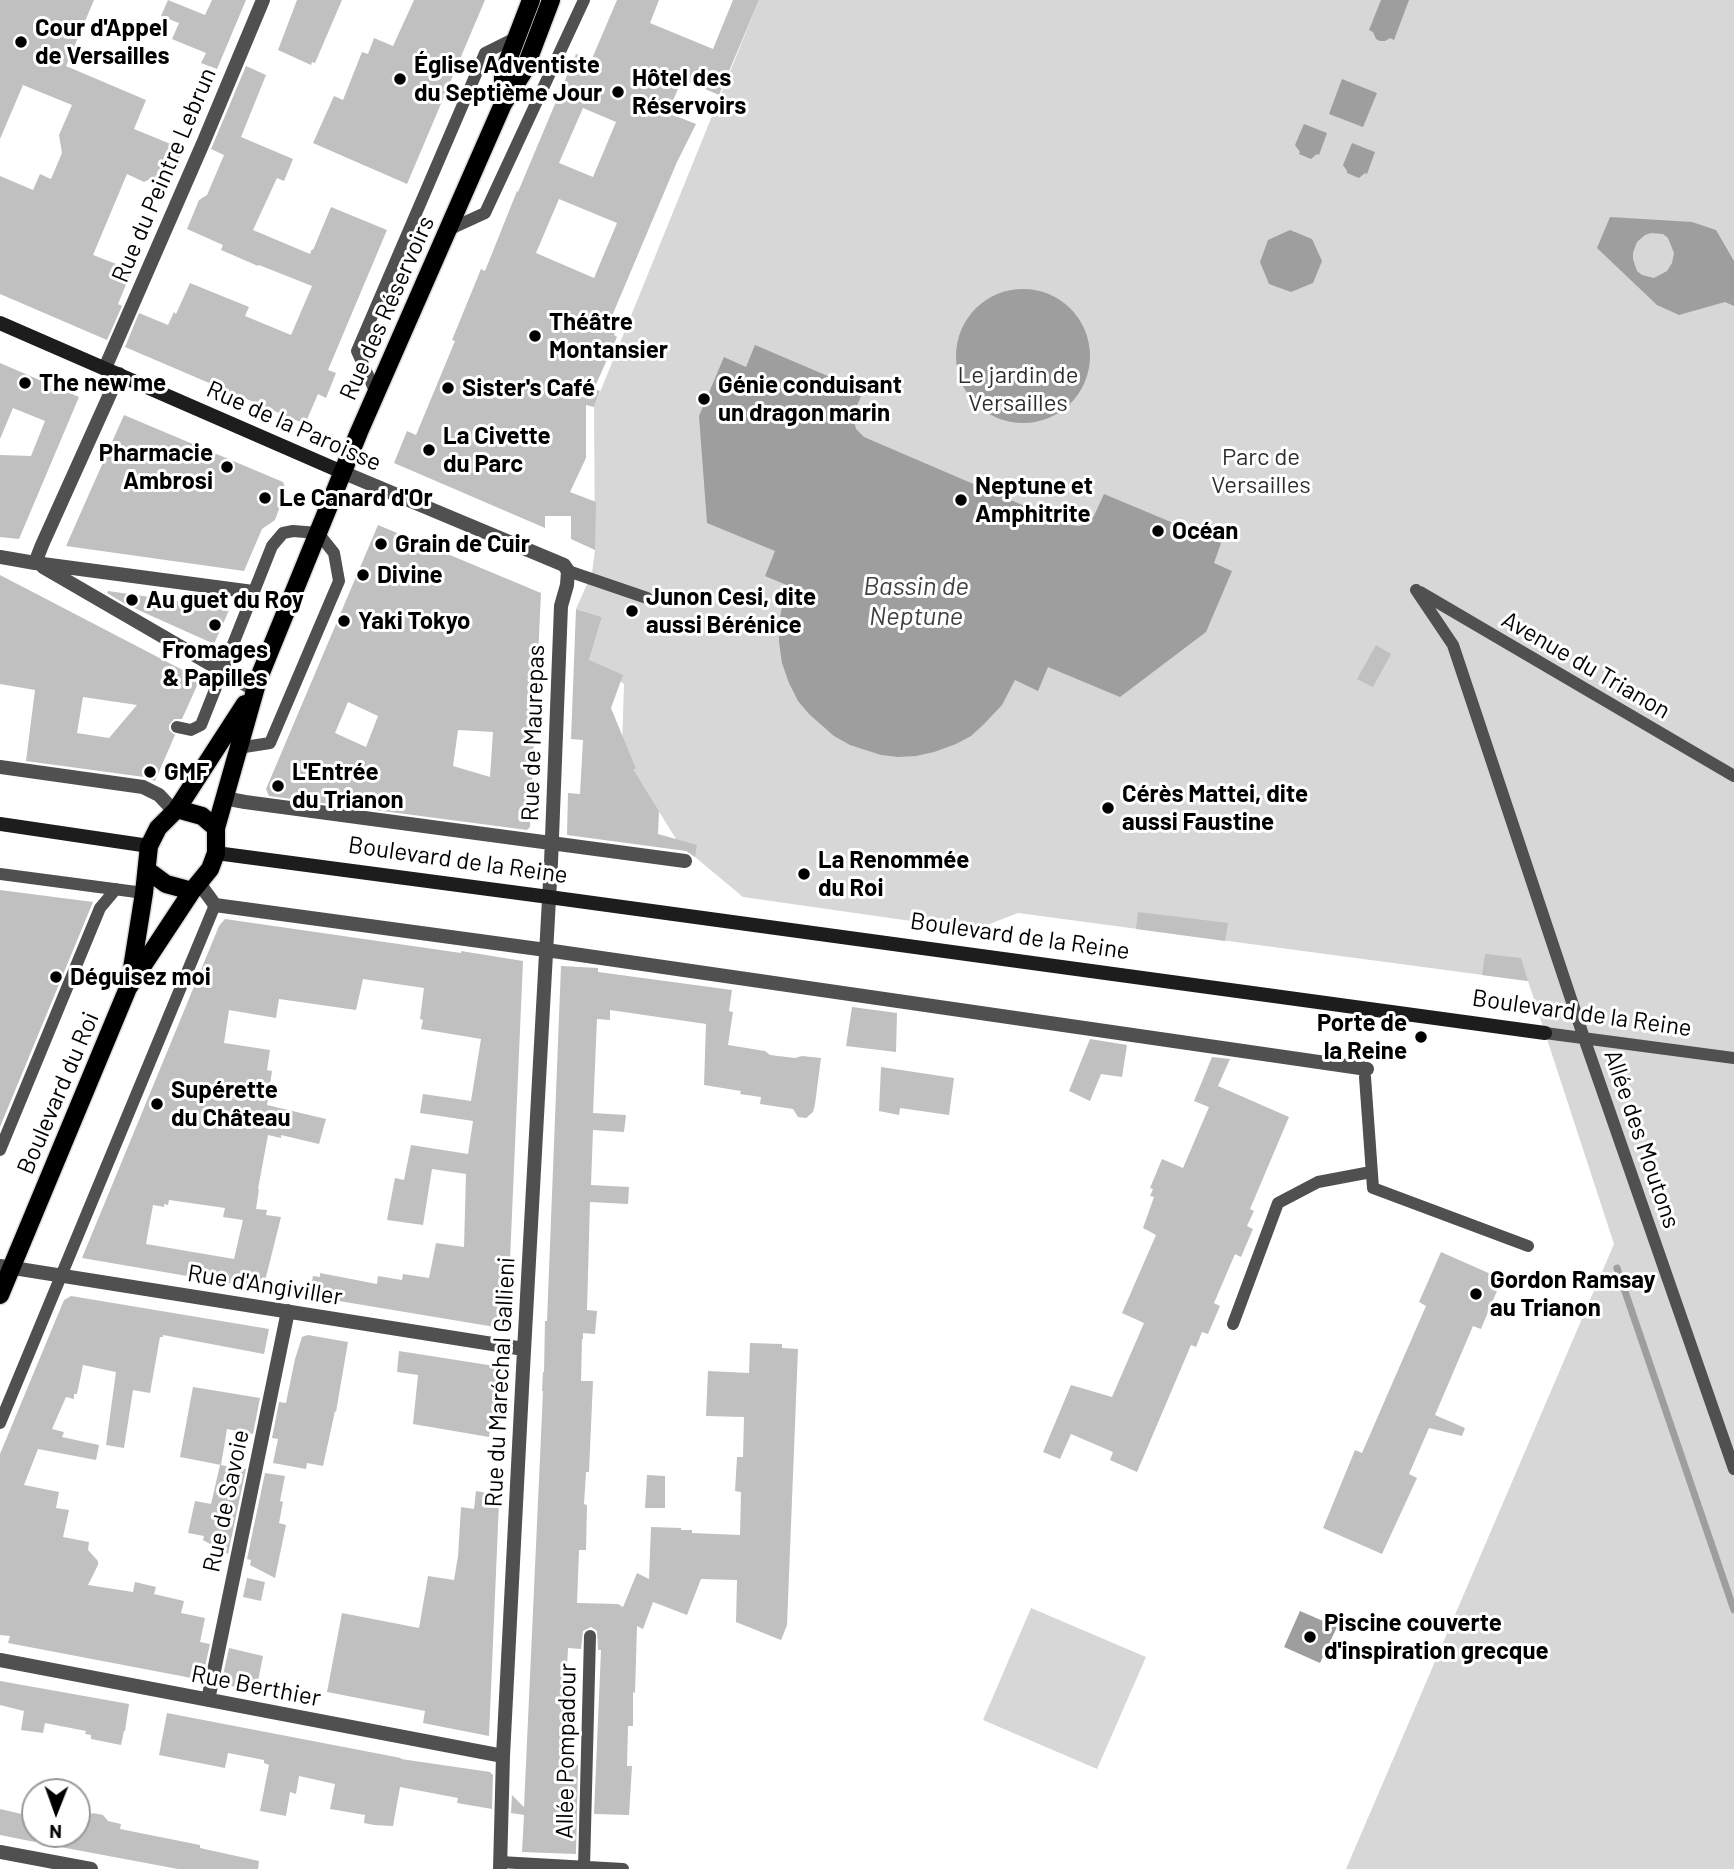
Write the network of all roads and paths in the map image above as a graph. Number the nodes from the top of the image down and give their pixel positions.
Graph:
1 (263, 0) edge
2 (531, 0) edge
3 (551, 0) edge
4 (584, 0) edge
5 (515, 38) junction
6 (503, 104) junction
7 (448, 230) junction
8 (0, 323) edge
9 (104, 368) junction
10 (119, 374) junction
11 (376, 393) junction
12 (342, 472) junction
13 (318, 533) junction
14 (0, 557) edge
15 (35, 563) junction
16 (568, 571) junction
17 (1416, 590) joint
18 (253, 592) junction
19 (647, 598) dead end
20 (222, 671) junction
21 (255, 690) junction
22 (177, 727) dead end
23 (238, 748) junction
24 (0, 767) edge
25 (1734, 776) edge
26 (224, 798) junction
27 (175, 810) junction
28 (0, 824) edge
29 (216, 828) junction
30 (551, 842) junction
31 (149, 846) junction
32 (216, 853) junction
33 (685, 861) dead end
34 (147, 870) junction
35 (0, 874) edge
36 (195, 887) junction
37 (116, 889) junction
38 (145, 893) junction
39 (549, 897) junction
40 (215, 905) junction
41 (546, 950) junction
42 (128, 988) junction
43 (1545, 1033) joint
44 (1584, 1038) junction
45 (1734, 1058) edge
46 (1366, 1073) joint
47 (0, 1150) edge
48 (1371, 1172) junction
49 (1528, 1246) dead end
50 (6, 1268) edge
51 (60, 1276) junction
52 (0, 1295) edge
53 (288, 1311) junction
54 (1233, 1324) dead end
55 (524, 1349) junction
56 (0, 1423) edge
57 (1734, 1469) edge
58 (590, 1636) dead end
59 (0, 1660) edge
60 (208, 1700) junction
61 (503, 1756) junction
62 (0, 1852) edge
63 (500, 1865) edge
64 (584, 1867) junction
65 (91, 1869) edge
66 (624, 1869) edge

1 - 9 street, Rue du Peintre Lebrun
2 - 5 main road, Rue des Réservoirs
3 - 6 main road, Rue des Réservoirs
4 - 7 lane
5 - 6 main road, Rue des Réservoirs
5 - 11 lane
6 - 7 main road, Rue des Réservoirs
7 - 11 main road, Rue des Réservoirs
8 - 9 street, Rue de la Paroisse
9 - 10 street, Rue de la Paroisse
10 - 12 street, Rue de la Paroisse
10 - 15 street
11 - 12 main road, Rue des Réservoirs
12 - 13 main road, Rue des Réservoirs
12 - 16 street, Rue de la Paroisse
13 - 18 lane
13 - 21 main road, Rue des Réservoirs
13 - 23 lane
14 - 15 street
15 - 18 street
15 - 20 street
16 - 19 lane
16 - 30 street, Rue de Maurepas
17 - 25 lane, Avenue du Trianon
17 - 44 lane, Allée des Moutons
18 - 20 lane
20 - 21 street
20 - 22 lane
21 - 23 main road, Rue des Réservoirs
21 - 27 main road, Rue des Réservoirs
23 - 26 main road, Rue des Réservoirs
24 - 27 street
26 - 29 main road, Rue des Réservoirs
26 - 30 street
27 - 29 main road
27 - 31 main road, Boulevard du Roi
28 - 31 street
29 - 32 main road
30 - 33 street
30 - 39 street, Rue de Maurepas
31 - 34 main road, Boulevard du Roi
32 - 36 main road
32 - 39 street, Boulevard de la Reine
34 - 36 main road
34 - 38 main road, Boulevard du Roi
35 - 37 lane
36 - 40 street
36 - 42 main road, Boulevard du Roi
37 - 38 lane
37 - 47 lane
38 - 42 main road, Boulevard du Roi
39 - 41 street, Rue du Maréchal Gallieni
39 - 43 street, Boulevard de la Reine
40 - 41 street
40 - 51 lane
41 - 46 street
41 - 55 street, Rue du Maréchal Gallieni
42 - 50 main road, Boulevard du Roi
43 - 44 lane, Boulevard de la Reine
44 - 45 lane, Boulevard de la Reine
44 - 57 lane, Allée des Moutons
46 - 48 lane
48 - 49 lane
48 - 54 lane
50 - 51 street, Rue d'Angiviller
50 - 52 main road, Boulevard du Roi
51 - 53 street, Rue d'Angiviller
51 - 56 lane
53 - 55 street, Rue d'Angiviller
53 - 60 street, Rue de Savoie
55 - 61 street, Rue du Maréchal Gallieni
58 - 64 lane, Allée Pompadour
59 - 60 street, Rue Berthier
60 - 61 street, Rue Berthier
61 - 63 street, Rue du Maréchal Gallieni
62 - 65 street
63 - 64 lane, Allée Pompadour
64 - 66 lane, Allée Pompadour

